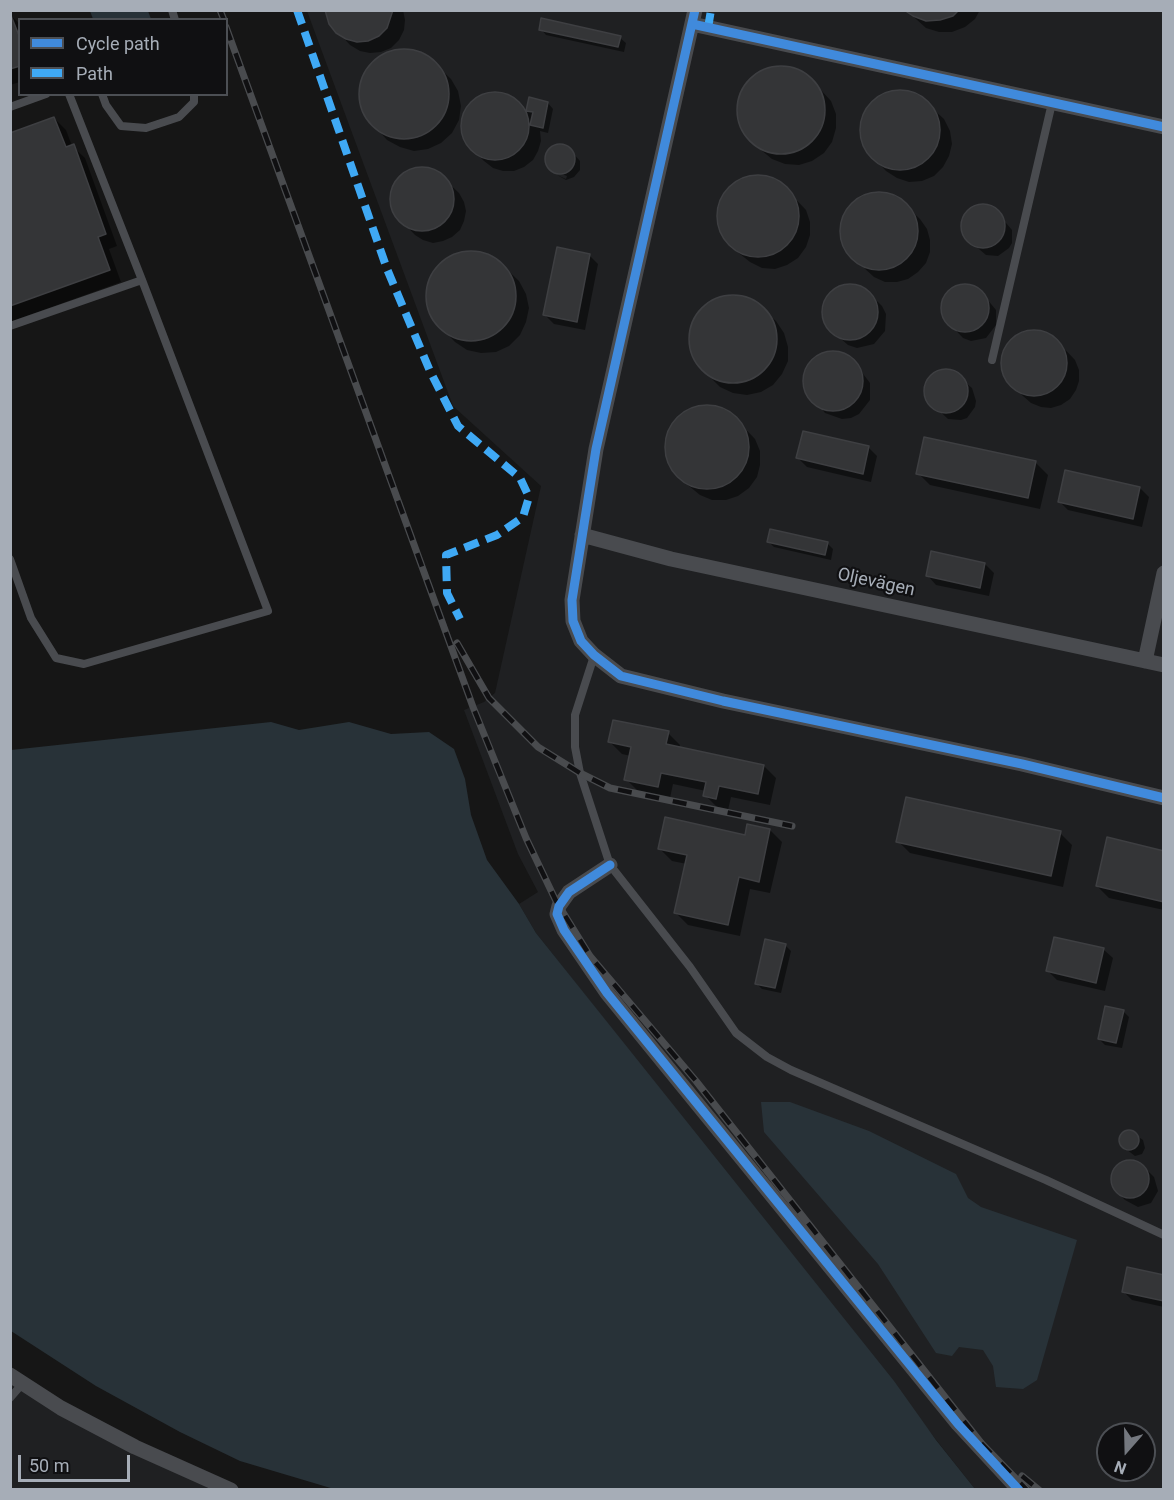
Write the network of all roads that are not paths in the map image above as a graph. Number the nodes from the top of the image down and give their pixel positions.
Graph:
1 (693, 17) edge
2 (40, 96) edge
3 (70, 96) edge
4 (103, 96) edge
5 (194, 96) edge
6 (1052, 103) junction
7 (10, 107) edge
8 (1164, 127) edge
9 (142, 280) junction
10 (10, 326) edge
11 (992, 360) dead end
12 (582, 535) junction
13 (10, 559) edge
14 (1164, 573) edge
15 (594, 655) junction
16 (1145, 661) junction
17 (1164, 665) edge
18 (1164, 798) edge
19 (610, 865) junction
20 (1164, 1235) edge
21 (16, 1379) edge
22 (10, 1398) edge
23 (231, 1490) edge
24 (1019, 1490) edge

1 - 6 street
1 - 12 street
2 - 7 lane
3 - 9 lane
4 - 5 lane
6 - 8 street
6 - 11 lane
9 - 10 lane
9 - 13 lane
12 - 15 street
12 - 16 street, Oljevägen
14 - 16 street
15 - 18 street
15 - 19 lane
16 - 17 street, Oljevägen
19 - 20 lane
19 - 24 street
21 - 22 lane
21 - 23 street

